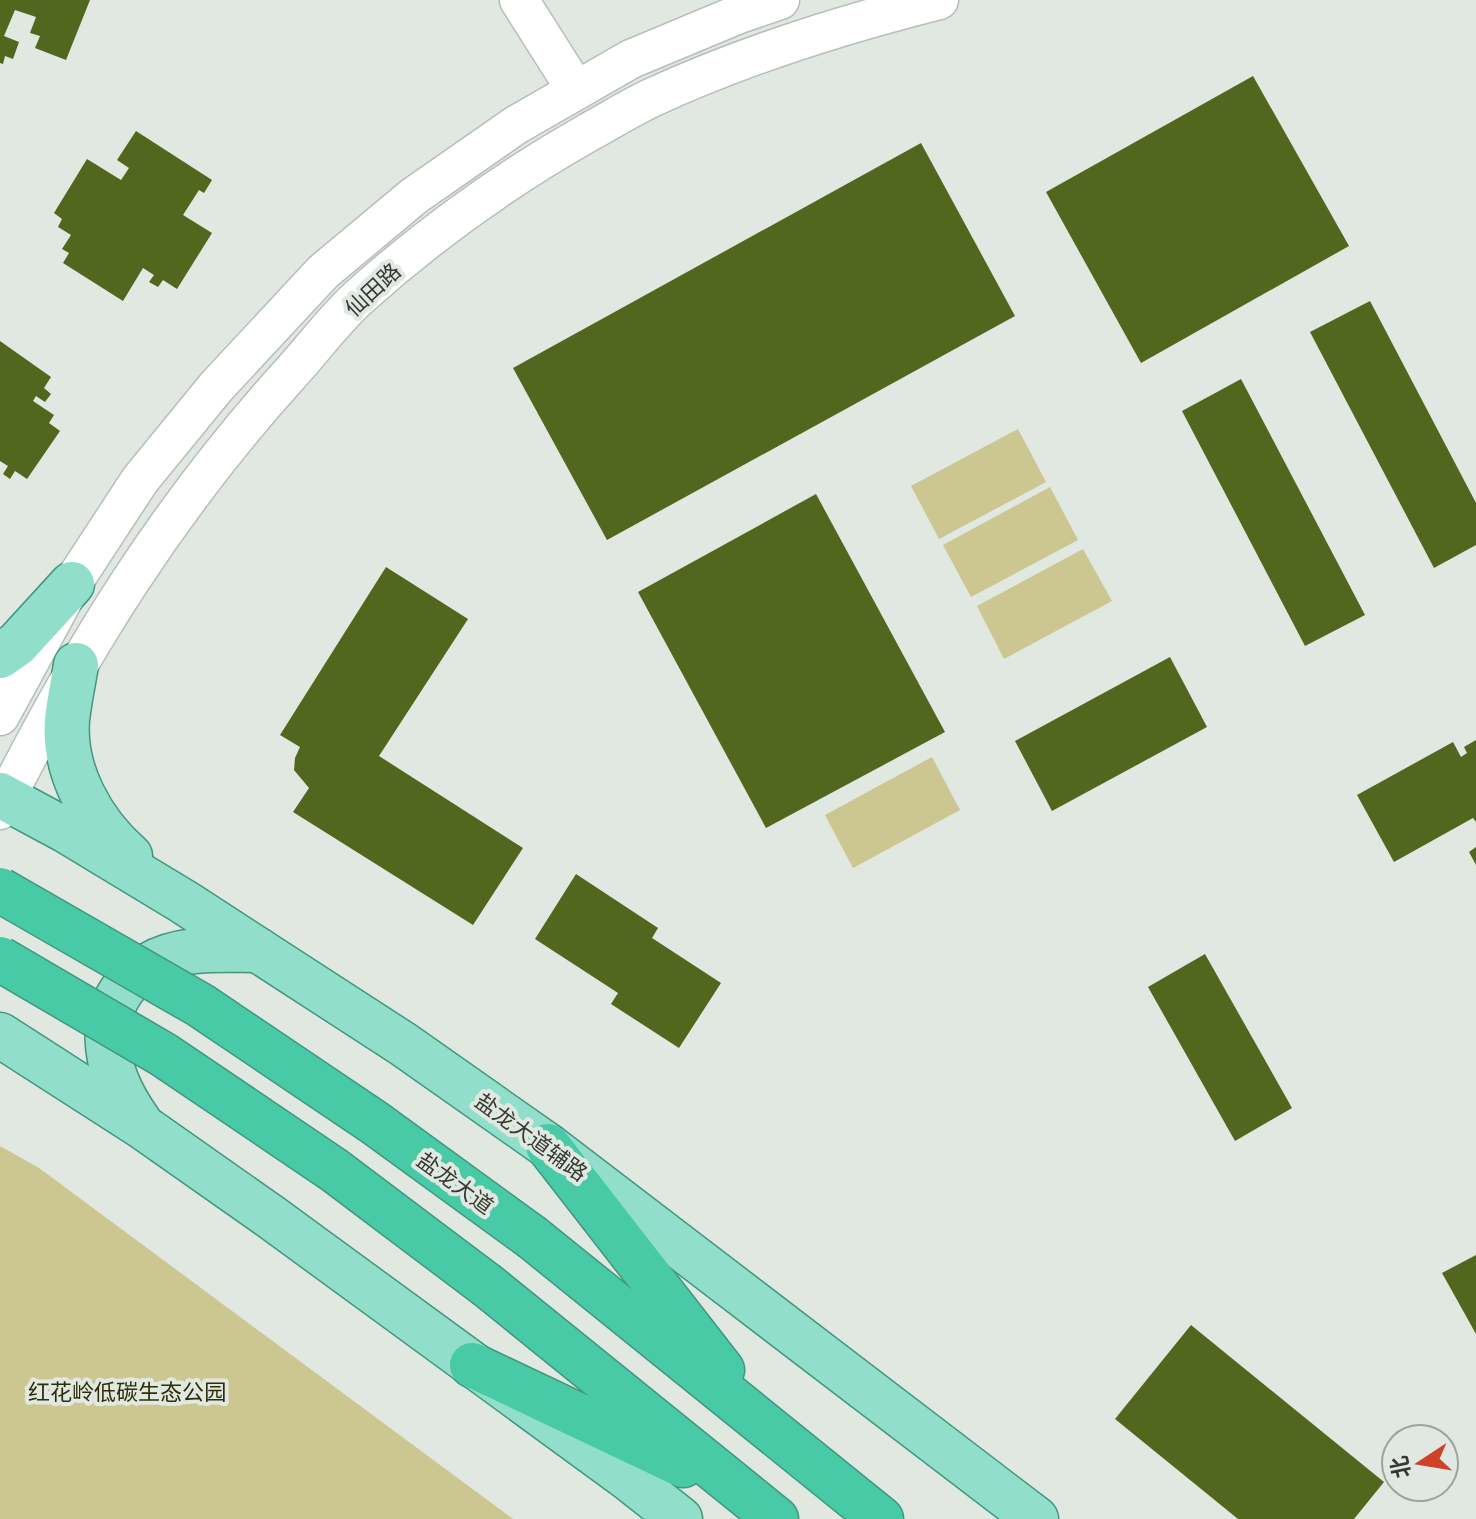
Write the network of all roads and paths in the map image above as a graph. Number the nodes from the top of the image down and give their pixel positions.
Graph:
1 (519, 0) edge
2 (780, 0) edge
3 (939, 0) edge
4 (576, 90) junction
5 (72, 584) junction
6 (0, 656) edge
7 (76, 665) junction
8 (0, 716) edge
9 (2, 801) edge
10 (0, 890) edge
11 (184, 902) junction
12 (258, 950) junction
13 (0, 959) edge
14 (0, 1035) edge
15 (143, 1127) junction
16 (548, 1146) junction
17 (472, 1365) junction
18 (768, 1428) junction
19 (761, 1507) edge
20 (680, 1519) edge
21 (881, 1519) edge
22 (1036, 1519) edge

1 - 4 street
2 - 4 street, 仙田路
3 - 7 street, 仙田路
4 - 5 street, 仙田路
5 - 6 main road
5 - 8 street, 仙田路
7 - 9 street, 仙田路
7 - 11 main road
9 - 11 main road, 盐龙大道辅路
10 - 18 highway, 盐龙大道, bridge
11 - 12 main road, 盐龙大道辅路
12 - 15 main road
12 - 16 main road, 盐龙大道辅路
13 - 19 highway, bridge
14 - 15 main road
15 - 17 main road
16 - 18 highway
16 - 22 main road, 盐龙大道辅路
17 - 19 highway
17 - 20 main road
18 - 21 highway, 盐龙大道

